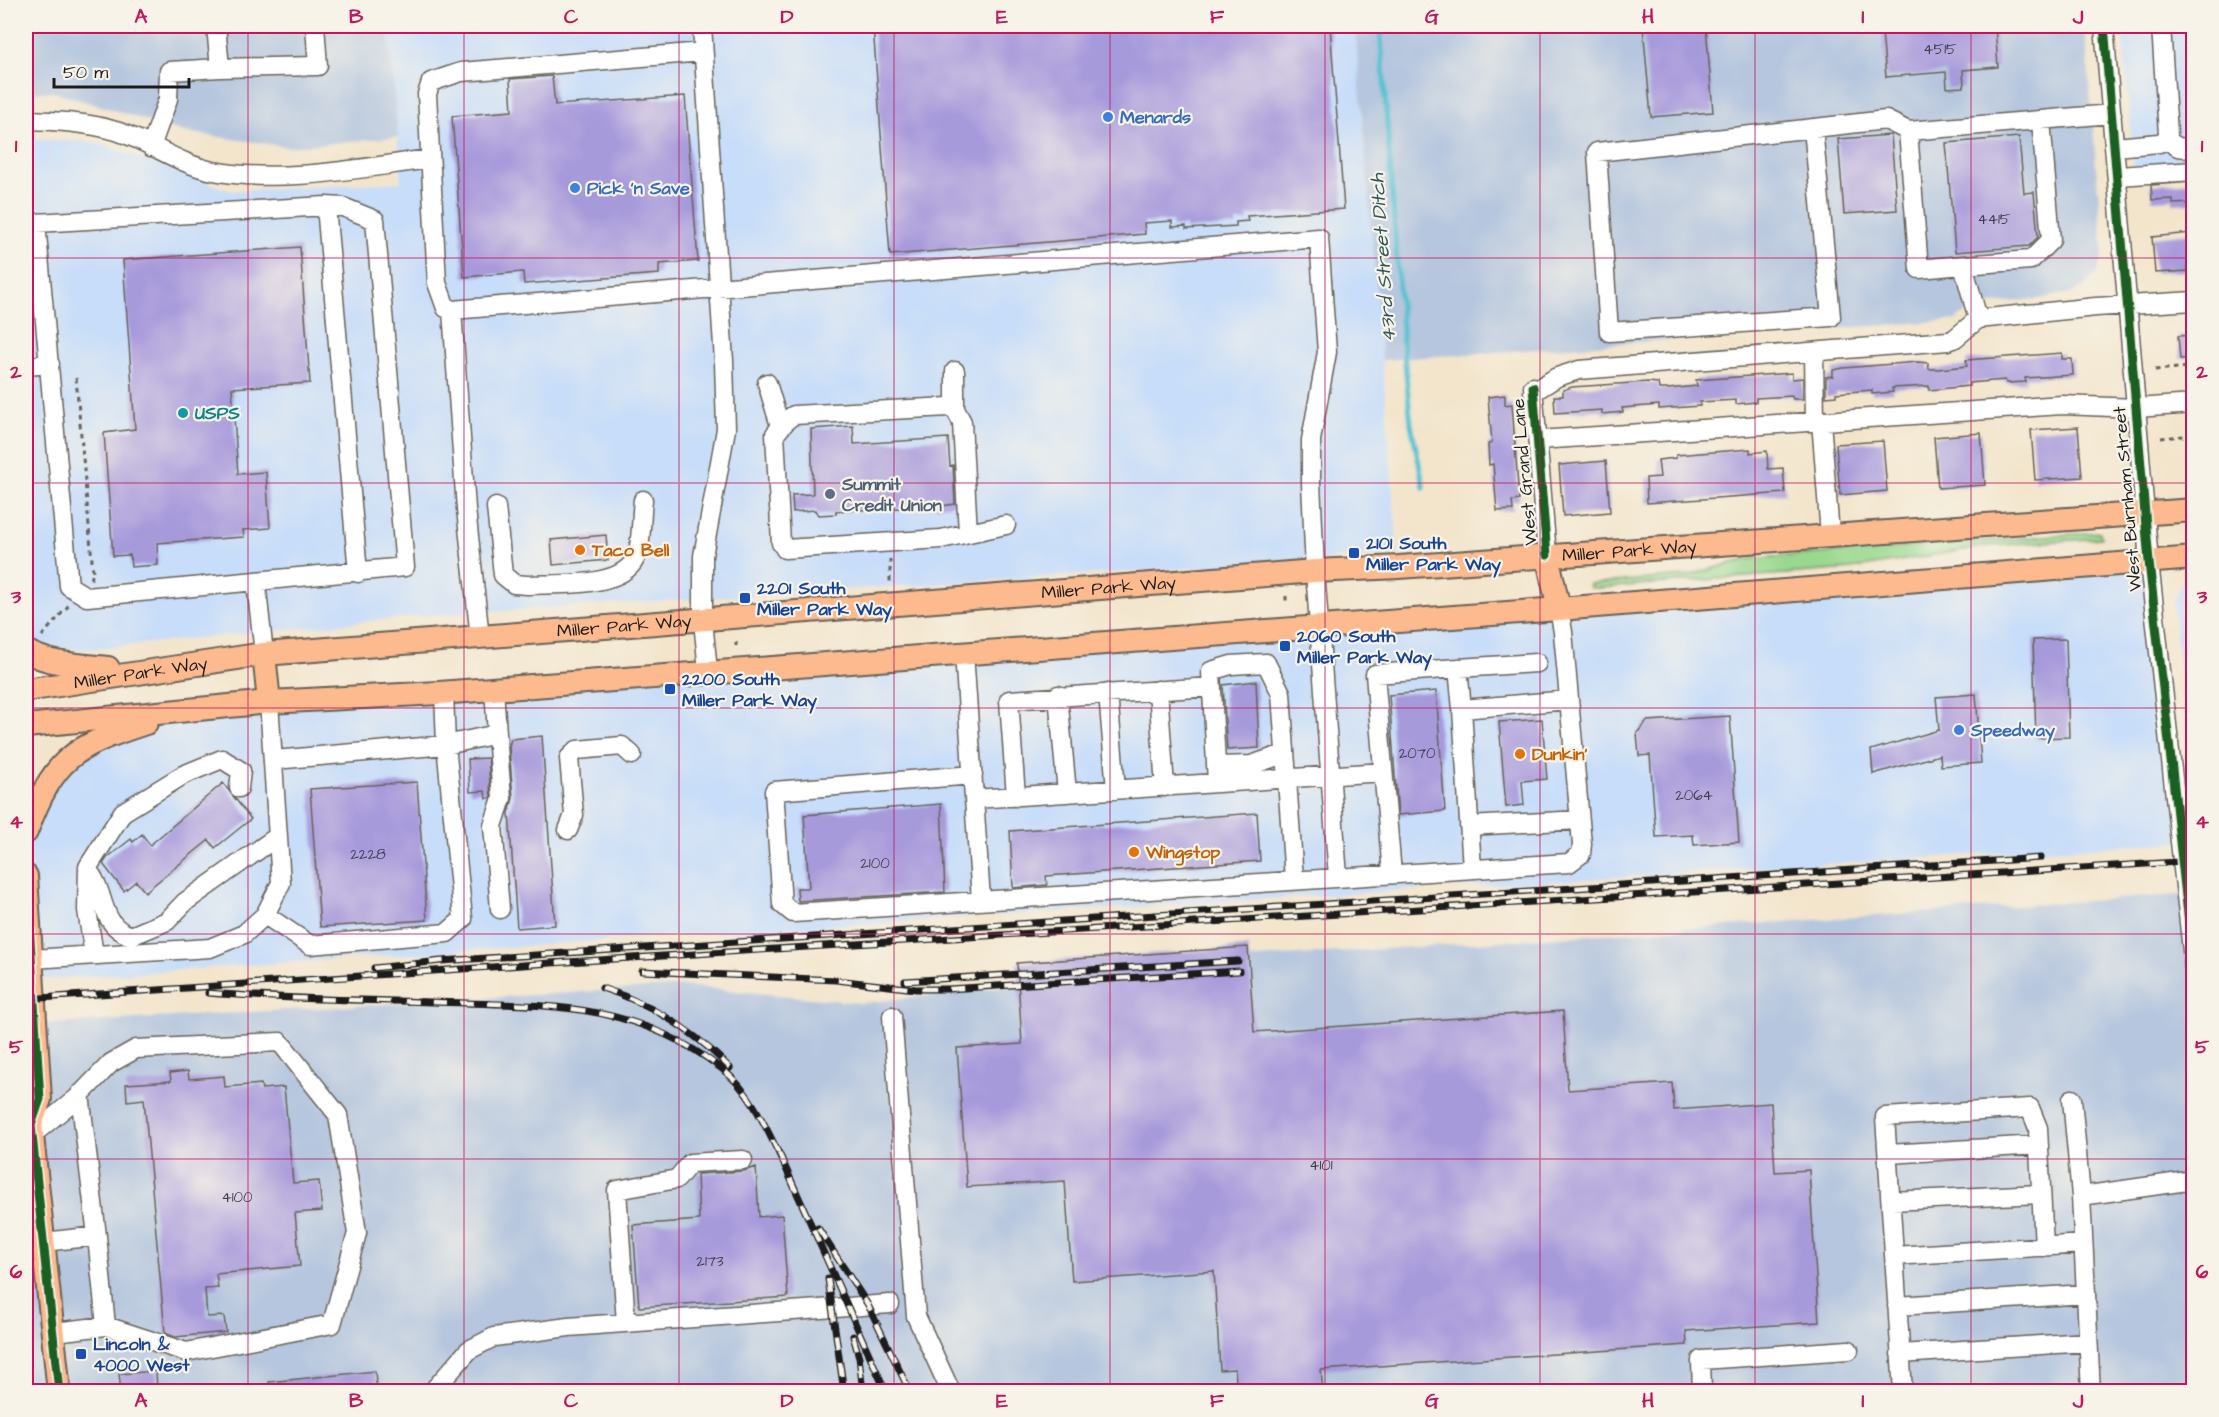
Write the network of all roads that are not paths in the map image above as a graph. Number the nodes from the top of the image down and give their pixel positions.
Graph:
1 (216, 26) edge
2 (315, 26) edge
3 (702, 26) edge
4 (2104, 26) edge
5 (2161, 26) edge
6 (703, 52) junction
7 (220, 68) junction
8 (2112, 114) junction
9 (26, 120) edge
10 (2042, 120) junction
11 (1813, 128) junction
12 (1908, 131) junction
13 (2166, 140) junction
14 (151, 147) junction
15 (2115, 147) junction
16 (2193, 148) edge
17 (430, 159) junction
18 (2193, 171) edge
19 (2118, 176) junction
20 (326, 206) junction
21 (31, 224) edge
22 (1963, 265) junction
23 (718, 287) junction
24 (2193, 301) edge
25 (2127, 306) junction
26 (452, 310) junction
27 (1978, 319) junction
28 (1814, 352) junction
29 (50, 364) junction
30 (26, 366) edge
31 (955, 371) dead end
32 (767, 383) dead end
33 (2193, 404) edge
34 (2136, 408) junction
35 (956, 409) junction
36 (1818, 421) junction
37 (780, 426) junction
38 (1538, 441) junction
39 (643, 500) dead end
40 (495, 507) dead end
41 (2193, 510) edge
42 (2146, 514) junction
43 (1006, 525) dead end
44 (968, 532) junction
45 (1830, 536) junction
46 (1547, 555) junction
47 (2193, 558) edge
48 (2149, 562) junction
49 (1315, 571) junction
50 (358, 573) junction
51 (255, 582) junction
52 (1559, 609) junction
53 (703, 621) junction
54 (1320, 626) junction
55 (480, 638) junction
56 (26, 651) edge
57 (964, 653) junction
58 (264, 654) junction
59 (1537, 663) dead end
60 (1458, 668) junction
61 (146, 671) junction
62 (708, 671) junction
63 (1212, 687) junction
64 (494, 688) junction
65 (26, 690) edge
66 (1158, 690) junction
67 (444, 692) junction
68 (1108, 693) junction
69 (1059, 696) junction
70 (1569, 700) junction
71 (269, 702) junction
72 (189, 709) junction
73 (1462, 709) junction
74 (26, 726) edge
75 (497, 734) junction
76 (446, 745) junction
77 (632, 754) dead end
78 (1284, 754) junction
79 (274, 760) junction
80 (1383, 772) junction
81 (973, 775) junction
82 (1217, 775) junction
83 (1329, 776) junction
84 (1285, 779) junction
85 (1165, 787) junction
86 (239, 788) dead end
87 (1116, 790) junction
88 (1067, 793) junction
89 (1016, 797) junction
90 (974, 799) junction
91 (2185, 802) edge
92 (1580, 820) junction
93 (1469, 826) junction
94 (568, 830) dead end
95 (26, 831) edge
96 (278, 836) junction
97 (1472, 869) junction
98 (88, 870) junction
99 (1392, 874) junction
100 (26, 876) edge
101 (1338, 877) junction
102 (1294, 880) junction
103 (981, 900) junction
104 (500, 909) dead end
105 (266, 915) junction
106 (94, 955) junction
107 (2193, 968) edge
108 (30, 973) edge
109 (892, 1016) dead end
110 (80, 1094) junction
111 (2072, 1099) dead end
112 (29, 1133) edge
113 (2039, 1145) junction
114 (1888, 1154) junction
115 (743, 1160) dead end
116 (2193, 1180) edge
117 (31, 1181) edge
118 (2041, 1194) junction
119 (2081, 1196) junction
120 (1891, 1201) junction
121 (97, 1236) junction
122 (44, 1242) junction
123 (2083, 1244) junction
124 (2044, 1247) junction
125 (1894, 1256) junction
126 (2086, 1294) junction
127 (890, 1304) dead end
128 (1898, 1306) junction
129 (626, 1323) junction
130 (106, 1326) junction
131 (54, 1332) junction
132 (2088, 1342) junction
133 (1850, 1350) dead end
134 (1900, 1354) junction
135 (59, 1392) edge
136 (432, 1392) edge
137 (951, 1392) edge
138 (1702, 1392) edge
139 (1903, 1392) edge
140 (2091, 1392) edge

1 - 7 street
2 - 7 street
3 - 6 street
4 - 8 street, West Burnham Street
5 - 13 street
6 - 17 street
6 - 23 street
7 - 14 street
8 - 10 street
8 - 15 street, West Burnham Street
9 - 14 street
10 - 12 street
10 - 22 street
11 - 11 street
11 - 12 street
12 - 22 street
13 - 15 street
13 - 16 street
14 - 17 street
15 - 19 street, West Burnham Street
17 - 26 street
18 - 19 street
19 - 25 street, West Burnham Street
20 - 21 street
20 - 50 street
20 - 50 street
21 - 29 street
22 - 27 street
23 - 26 street
23 - 49 street
23 - 53 street
24 - 25 street
25 - 27 street
25 - 34 street, West Burnham Street
26 - 55 street
27 - 28 street
28 - 36 street
28 - 38 street, West Grand Lane
29 - 30 street
29 - 51 street
31 - 35 street
32 - 37 street
33 - 34 street, West Grand Lane
34 - 36 street, West Grand Lane
34 - 42 street, West Burnham Street
35 - 37 street
35 - 44 street
36 - 38 street, West Grand Lane
36 - 45 street
37 - 44 street
38 - 46 street, West Grand Lane
39 - 40 street
41 - 42 main road, Miller Park Way
42 - 45 main road, Miller Park Way
42 - 48 street, West Burnham Street
43 - 44 street
45 - 46 main road, Miller Park Way
46 - 49 main road, Miller Park Way
46 - 52 main road
47 - 48 main road
48 - 52 main road
48 - 91 street, West Burnham Street
49 - 53 main road, Miller Park Way
49 - 54 street
50 - 51 street
51 - 58 street
52 - 54 main road
52 - 70 street
53 - 55 main road, Miller Park Way
53 - 62 street
54 - 57 main road
54 - 83 street
55 - 58 main road, Miller Park Way
56 - 61 main road
57 - 62 main road
57 - 81 street
58 - 61 main road, Miller Park Way
58 - 71 main road
59 - 60 street
60 - 73 street
60 - 80 street
61 - 65 main road, Miller Park Way
62 - 64 main road
63 - 66 street
63 - 78 street
63 - 82 street
64 - 67 main road
64 - 75 street
66 - 68 street
66 - 85 street
67 - 71 main road
67 - 76 street
68 - 69 street
68 - 87 street
69 - 88 street
69 - 89 street
70 - 73 street
70 - 92 street
71 - 72 main road
71 - 79 street
72 - 74 main road
72 - 95 main road
73 - 93 street
75 - 76 street
75 - 104 street
76 - 79 street
76 - 105 street
77 - 94 street
78 - 82 street
78 - 84 street
79 - 96 street
80 - 83 street
80 - 99 street
81 - 90 street
81 - 103 street
82 - 84 street
82 - 85 street
83 - 84 street
83 - 101 street
84 - 102 street
85 - 87 street
86 - 98 street
87 - 88 street
88 - 89 street
89 - 90 street
90 - 103 street
91 - 107 street, West Burnham Street
92 - 93 street
92 - 97 street
93 - 97 street
96 - 98 street
96 - 105 street
97 - 99 street
98 - 106 street
99 - 101 street
100 - 108 main road
101 - 102 street
102 - 103 street
105 - 106 street
106 - 108 street
108 - 112 main road
109 - 137 street
110 - 112 street
110 - 121 street
110 - 130 street
111 - 119 street
112 - 117 main road
113 - 114 street
113 - 114 street
113 - 118 street
114 - 120 street
115 - 129 street
116 - 119 street
117 - 122 main road
118 - 120 street
118 - 124 street
119 - 123 street
120 - 125 street
121 - 122 street
121 - 130 street
122 - 131 main road
123 - 124 street
123 - 126 street
124 - 125 street
125 - 128 street
126 - 128 street
126 - 132 street
127 - 129 street
128 - 134 street
129 - 136 street
130 - 131 street
131 - 135 main road
132 - 134 street
132 - 140 street
133 - 138 street
134 - 139 street

